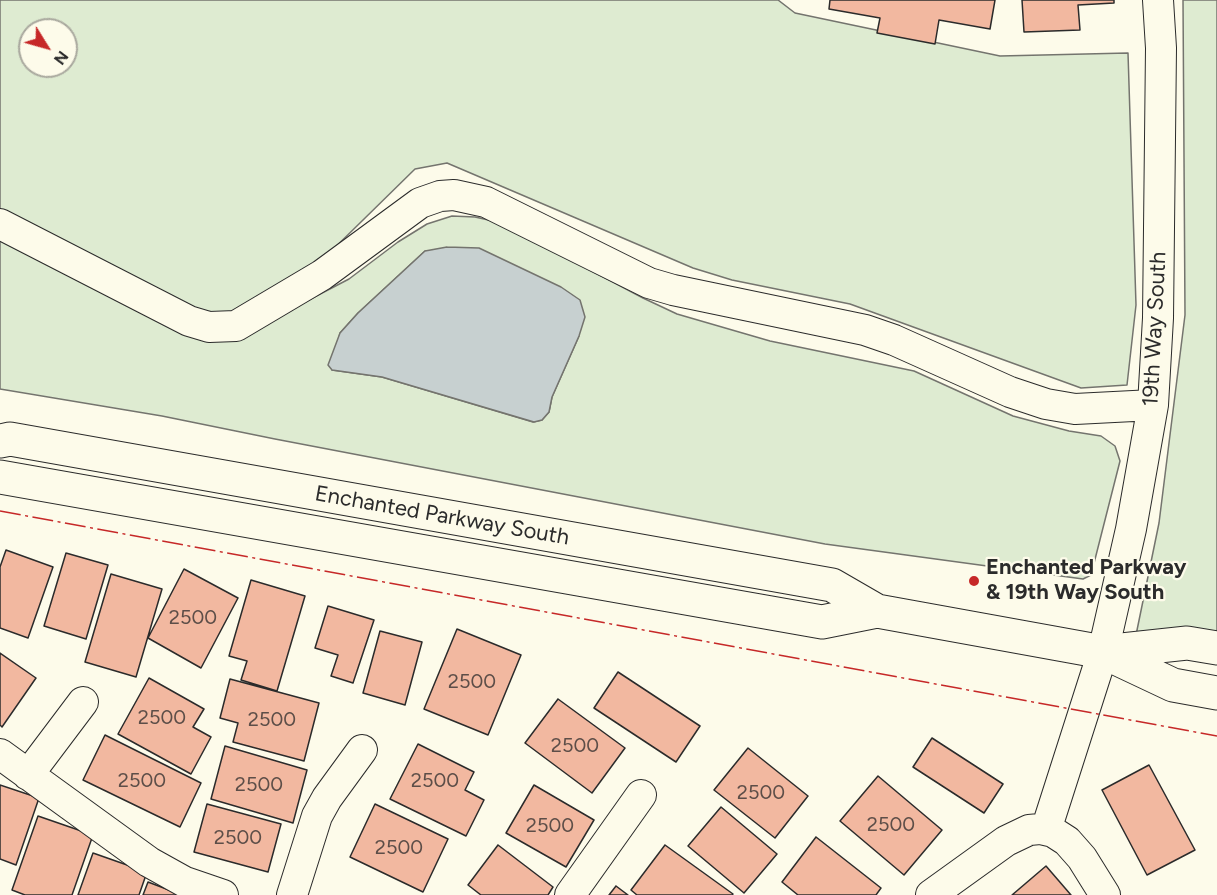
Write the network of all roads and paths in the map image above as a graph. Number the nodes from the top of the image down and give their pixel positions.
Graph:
1 (1158, 0) edge
2 (0, 224) edge
3 (1153, 405) junction
4 (0, 441) edge
5 (0, 477) edge
6 (877, 611) junction
7 (1217, 648) edge
8 (1103, 652) junction
9 (1217, 693) edge
10 (83, 702) dead end
11 (362, 750) dead end
12 (0, 754) edge
13 (28, 775) junction
14 (641, 795) dead end
15 (1047, 830) junction
16 (223, 895) edge
17 (292, 895) edge
18 (570, 895) edge
19 (931, 895) edge
20 (1105, 895) edge

1 - 3 street, 19th Way South
2 - 3 street
3 - 8 street, 19th Way South
4 - 6 main road, Enchanted Parkway South
5 - 6 main road, Enchanted Parkway South
6 - 8 main road, Enchanted Parkway South
7 - 8 main road, Enchanted Parkway South
8 - 9 main road, Enchanted Parkway South
8 - 15 street, 19th Way South
10 - 13 street
11 - 17 street
12 - 13 street
13 - 16 street
14 - 18 street
15 - 19 street
15 - 20 street

